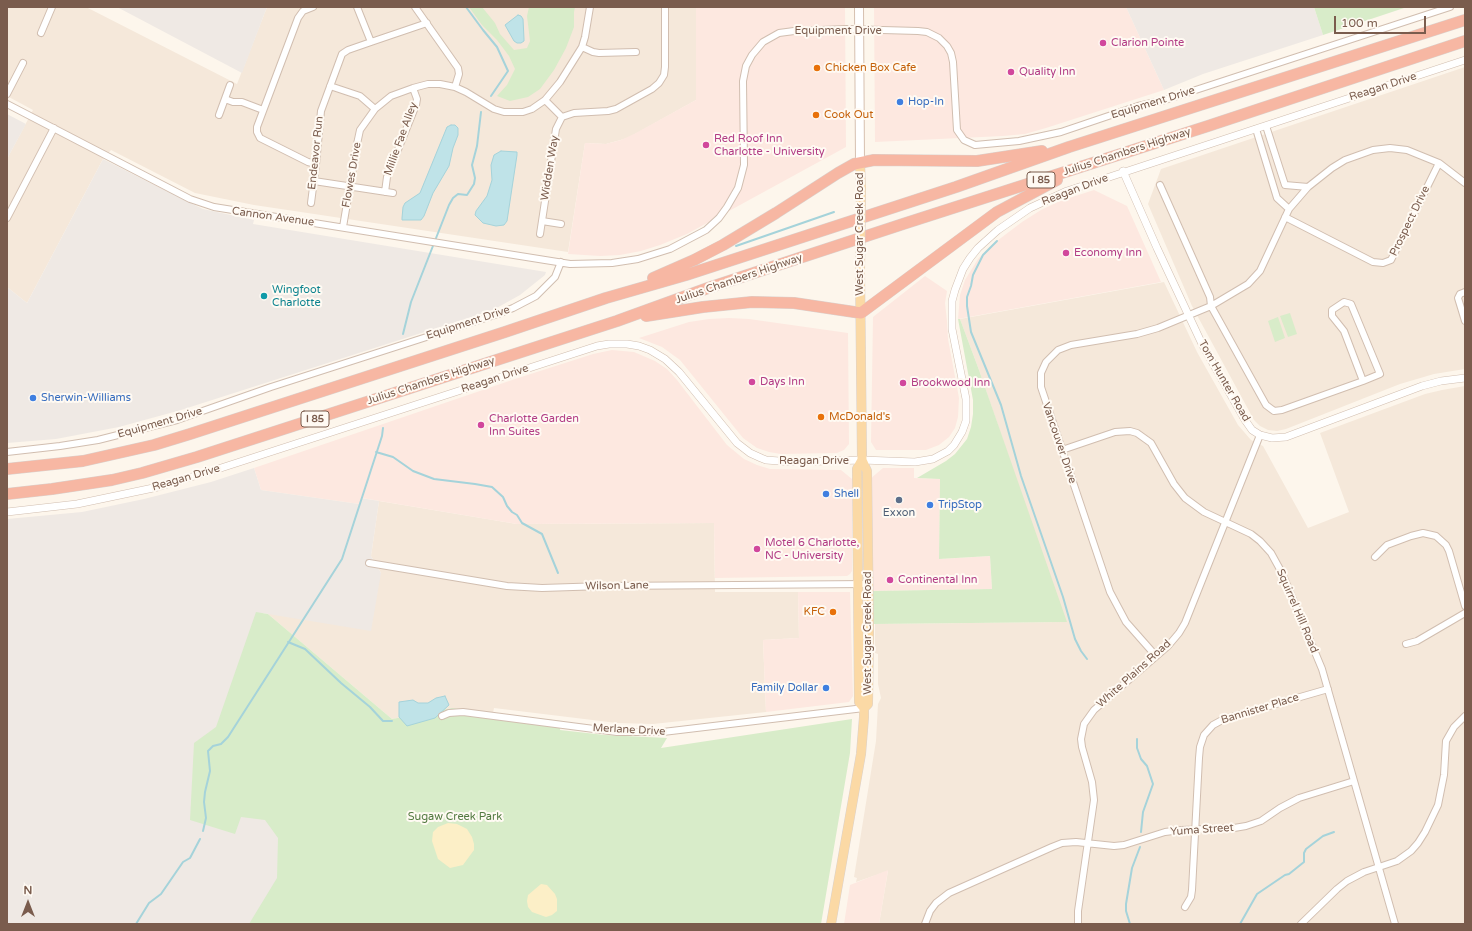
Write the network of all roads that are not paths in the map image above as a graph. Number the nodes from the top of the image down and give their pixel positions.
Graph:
1 (52, 7) edge
2 (313, 7) edge
3 (357, 7) edge
4 (415, 7) edge
5 (590, 7) edge
6 (665, 7) edge
7 (859, 7) edge
8 (1450, 7) edge
9 (1465, 20) edge
10 (427, 22) junction
11 (860, 30) junction
12 (42, 33) dead end
13 (1465, 41) edge
14 (370, 42) junction
15 (582, 47) junction
16 (636, 52) dead end
17 (1465, 60) edge
18 (23, 63) dead end
19 (230, 85) dead end
20 (330, 86) junction
21 (455, 87) junction
22 (412, 88) junction
23 (7, 94) edge
24 (225, 99) junction
25 (546, 100) junction
26 (7, 104) edge
27 (375, 109) junction
28 (262, 110) junction
29 (219, 115) dead end
30 (562, 117) junction
31 (1266, 126) junction
32 (54, 128) junction
33 (1256, 129) junction
34 (1069, 147) junction
35 (860, 162) junction
36 (1439, 163) junction
37 (316, 164) junction
38 (1080, 167) junction
39 (1123, 171) junction
40 (314, 181) junction
41 (1465, 183) edge
42 (1160, 185) dead end
43 (350, 187) junction
44 (1308, 187) junction
45 (385, 192) junction
46 (393, 192) dead end
47 (310, 203) dead end
48 (1289, 210) junction
49 (1285, 217) junction
50 (7, 218) edge
51 (542, 221) junction
52 (560, 224) dead end
53 (343, 227) junction
54 (540, 234) dead end
55 (561, 262) junction
56 (1465, 292) edge
57 (606, 298) junction
58 (1211, 306) junction
59 (861, 313) junction
60 (1189, 316) junction
61 (617, 321) junction
62 (1465, 321) edge
63 (1465, 378) edge
64 (1363, 381) junction
65 (1260, 435) junction
66 (1062, 450) junction
67 (7, 452) edge
68 (862, 460) junction
69 (7, 466) edge
70 (46, 466) junction
71 (7, 470) edge
72 (7, 494) edge
73 (7, 512) edge
74 (1225, 522) junction
75 (1375, 557) dead end
76 (369, 563) dead end
77 (863, 584) junction
78 (1465, 606) edge
79 (1465, 613) edge
80 (1406, 644) dead end
81 (1156, 656) junction
82 (1328, 689) junction
83 (864, 708) junction
84 (442, 716) dead end
85 (1465, 716) edge
86 (1354, 781) junction
87 (1195, 829) junction
88 (1088, 843) junction
89 (1379, 868) junction
90 (1185, 907) dead end
91 (831, 924) edge
92 (925, 924) edge
93 (1078, 924) edge
94 (1301, 924) edge
95 (1394, 924) edge

1 - 12 street
2 - 28 street
3 - 14 street
4 - 10 street
5 - 15 street, Flowes Drive
6 - 30 street
7 - 11 main road, West Sugar Creek Road
8 - 11 street, Equipment Drive
9 - 34 highway, Julius Chambers Highway / I 85
10 - 14 street, Endeavor Run
10 - 21 street
11 - 35 main road, West Sugar Creek Road
11 - 55 street, Equipment Drive
13 - 38 highway, Julius Chambers Highway / I 85
14 - 20 street, Endeavor Run
15 - 16 street
15 - 25 street, Flowes Drive
17 - 31 street, Reagan Drive
18 - 23 street
19 - 24 street
20 - 27 street
20 - 37 street, Endeavor Run
21 - 22 street, Flowes Drive
21 - 25 street, Flowes Drive
22 - 27 street, Flowes Drive
22 - 45 street, Millie Fae Alley
24 - 28 street
24 - 29 street
25 - 30 street
26 - 32 street, Cannon Avenue
27 - 43 street, Flowes Drive
28 - 37 street
30 - 51 street, Widden Way
31 - 33 street, Reagan Drive
31 - 44 street
32 - 50 street
32 - 53 street, Cannon Avenue
33 - 39 street, Reagan Drive
33 - 48 street
34 - 35 highway
34 - 57 highway, Julius Chambers Highway / I 85
35 - 57 highway
35 - 59 main road, West Sugar Creek Road, bridge
36 - 41 street
36 - 44 street
36 - 49 street, Prospect Drive
37 - 40 street, Endeavor Run
38 - 59 highway
38 - 61 highway, Julius Chambers Highway / I 85
39 - 60 street, Tom Hunter Road
39 - 68 street, Reagan Drive
40 - 43 street
40 - 47 street, Endeavor Run
42 - 58 street
43 - 45 street
43 - 53 street, Flowes Drive
44 - 48 street
45 - 46 street
48 - 49 street
49 - 58 street
51 - 52 street
51 - 54 street, Widden Way
53 - 55 street, Cannon Avenue
55 - 67 street, Equipment Drive
56 - 62 street
57 - 70 highway, Julius Chambers Highway / I 85
58 - 60 street
58 - 64 street
59 - 61 highway
59 - 68 main road, West Sugar Creek Road
60 - 65 street, Tom Hunter Road
60 - 66 street, Vancouver Drive
61 - 72 highway, Julius Chambers Highway / I 85
63 - 65 street
64 - 64 street
65 - 74 street, White Plains Road
66 - 74 street, Squirrel Hill Road
66 - 81 street, Vancouver Drive
68 - 73 street, Reagan Drive
68 - 77 main road, West Sugar Creek Road
69 - 70 highway
70 - 71 highway, Julius Chambers Highway / I 85
74 - 81 street, White Plains Road
74 - 82 street, Squirrel Hill Road
75 - 78 street
76 - 77 street, Wilson Lane
77 - 83 main road, West Sugar Creek Road
79 - 80 street
81 - 88 street, White Plains Road
82 - 86 street, Squirrel Hill Road
82 - 87 street, Bannister Place
83 - 84 street, Merlane Drive
83 - 91 main road, West Sugar Creek Road
85 - 89 street
86 - 87 street, Yuma Street
86 - 89 street, Squirrel Hill Road
87 - 88 street, Yuma Street
87 - 90 street, Bannister Place
88 - 92 street, Yuma Street
88 - 93 street, White Plains Road
89 - 94 street
89 - 95 street, Squirrel Hill Road

